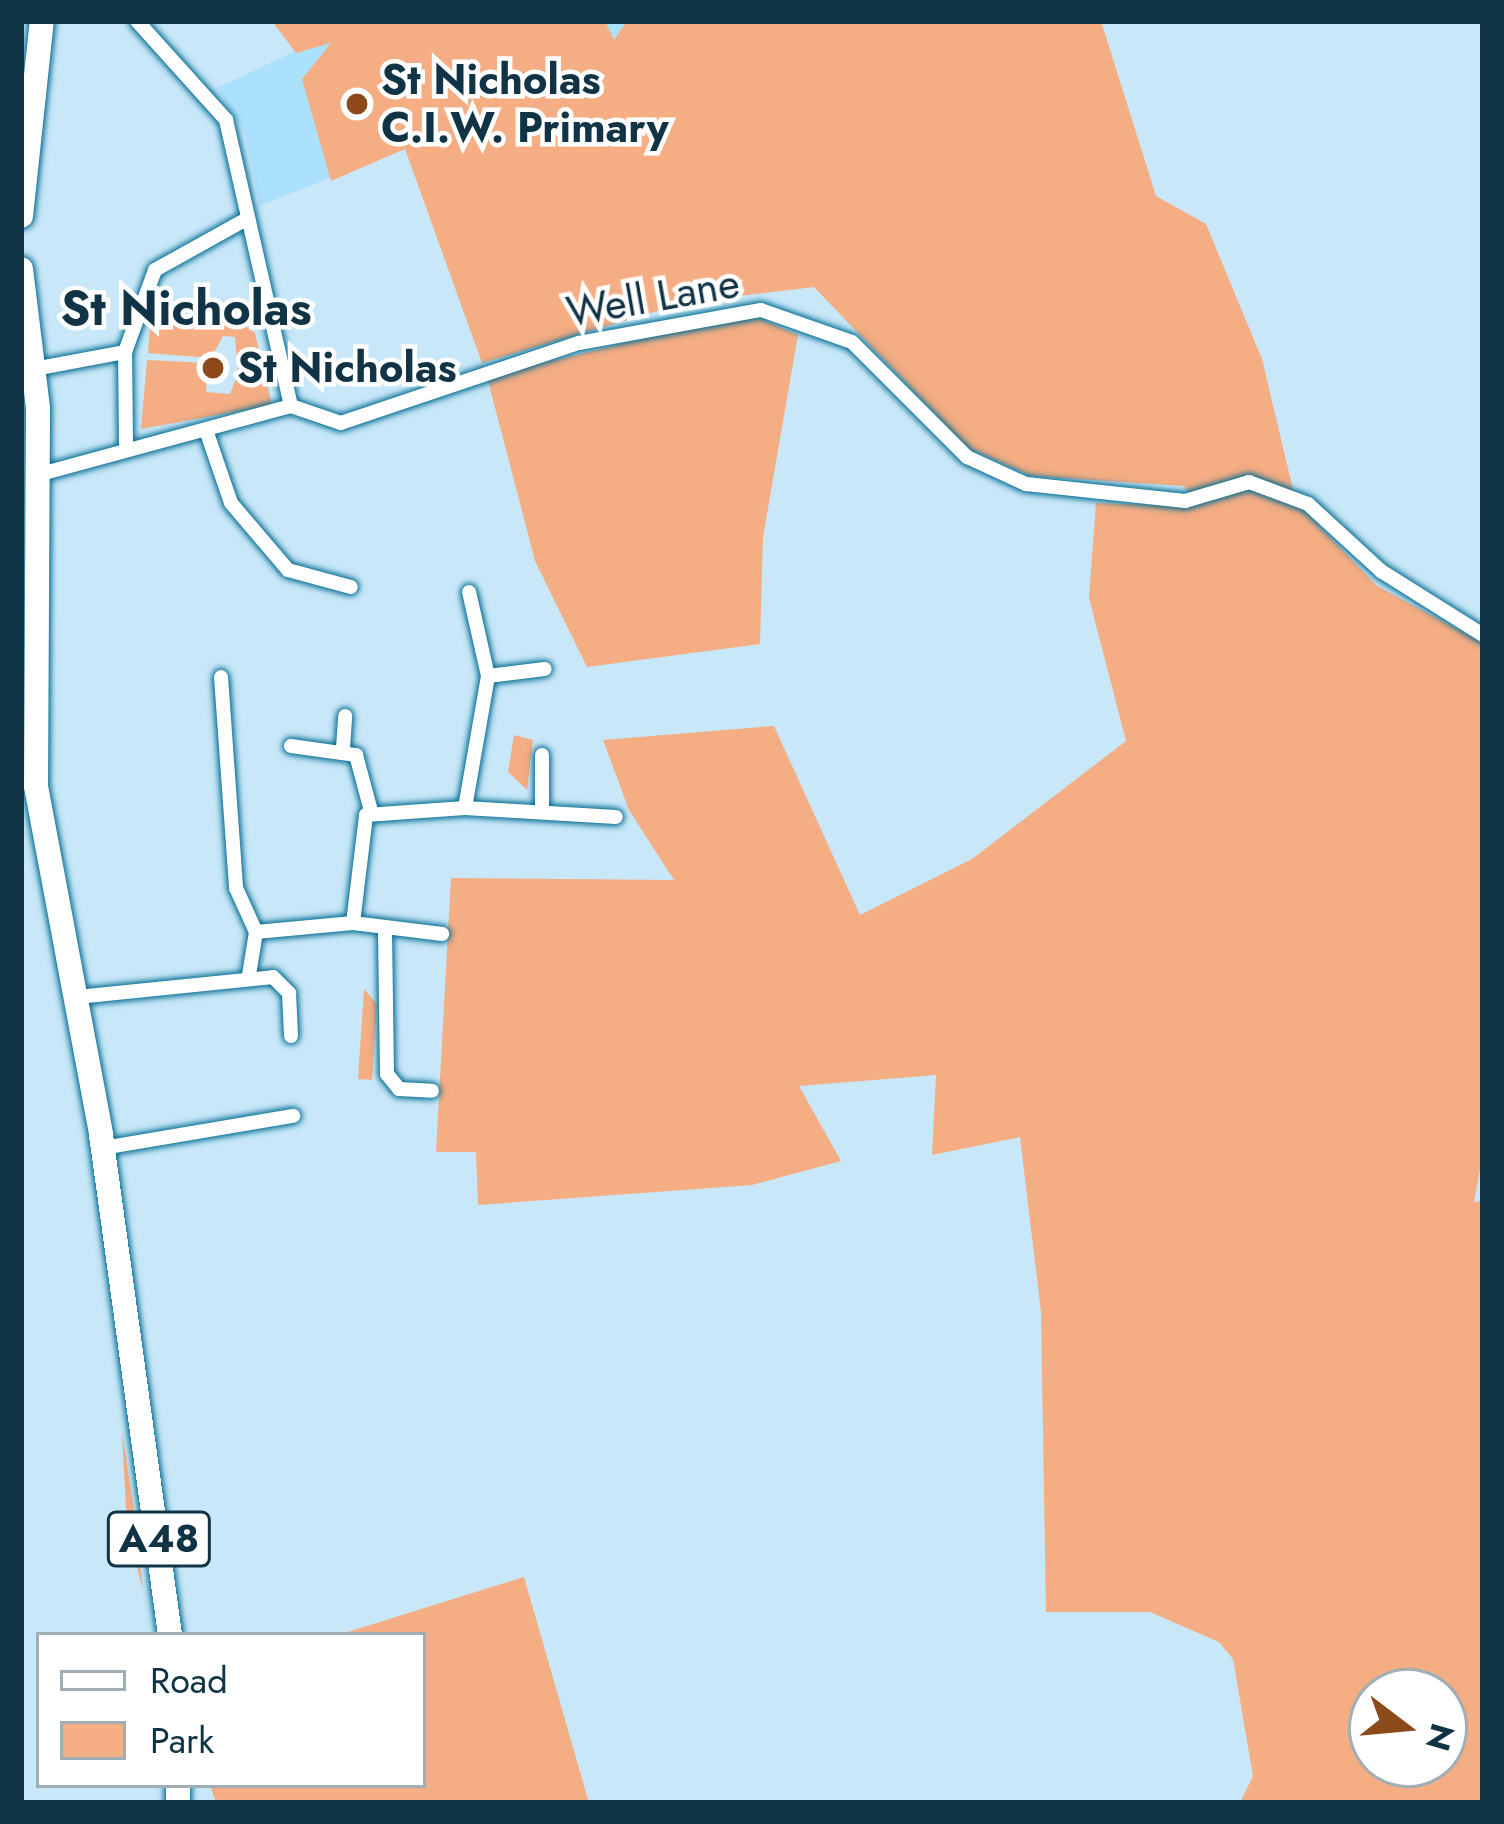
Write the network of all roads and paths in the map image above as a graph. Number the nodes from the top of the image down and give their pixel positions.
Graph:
1 (42, 21) edge
2 (137, 21) edge
3 (21, 216) edge
4 (244, 220) junction
5 (21, 269) edge
6 (125, 352) junction
7 (34, 369) junction
8 (291, 406) junction
9 (29, 408) edge
10 (206, 430) junction
11 (126, 444) junction
12 (38, 476) junction
13 (26, 568) edge
14 (351, 587) dead end
15 (469, 592) dead end
16 (1483, 635) edge
17 (545, 669) dead end
18 (488, 676) junction
19 (221, 677) dead end
20 (345, 716) dead end
21 (291, 746) dead end
22 (343, 748) junction
23 (542, 755) dead end
24 (465, 808) junction
25 (542, 808) junction
26 (371, 811) junction
27 (616, 817) dead end
28 (353, 923) junction
29 (385, 931) junction
30 (256, 932) junction
31 (442, 934) dead end
32 (249, 975) junction
33 (77, 997) junction
34 (291, 1036) dead end
35 (432, 1091) dead end
36 (293, 1116) dead end
37 (103, 1148) junction
38 (170, 1632) edge

1 - 3 main road
2 - 4 street
4 - 6 street
4 - 8 street
5 - 7 main road, A48
6 - 7 street
6 - 11 street
7 - 9 main road, A48
8 - 10 street
8 - 16 street, Well Lane
9 - 12 main road, A48
10 - 11 street
10 - 14 street
11 - 12 street
12 - 13 main road, A48
13 - 33 main road, A48
15 - 18 street
17 - 18 street
18 - 24 street
19 - 30 street
20 - 22 street
21 - 22 street
22 - 26 street
23 - 25 street
24 - 25 street
24 - 26 street
25 - 27 street
26 - 28 street
28 - 29 street
28 - 30 street
29 - 31 street
29 - 35 street
30 - 32 street
32 - 33 street
32 - 34 street
33 - 37 main road, A48
36 - 37 street
37 - 38 main road, A48

